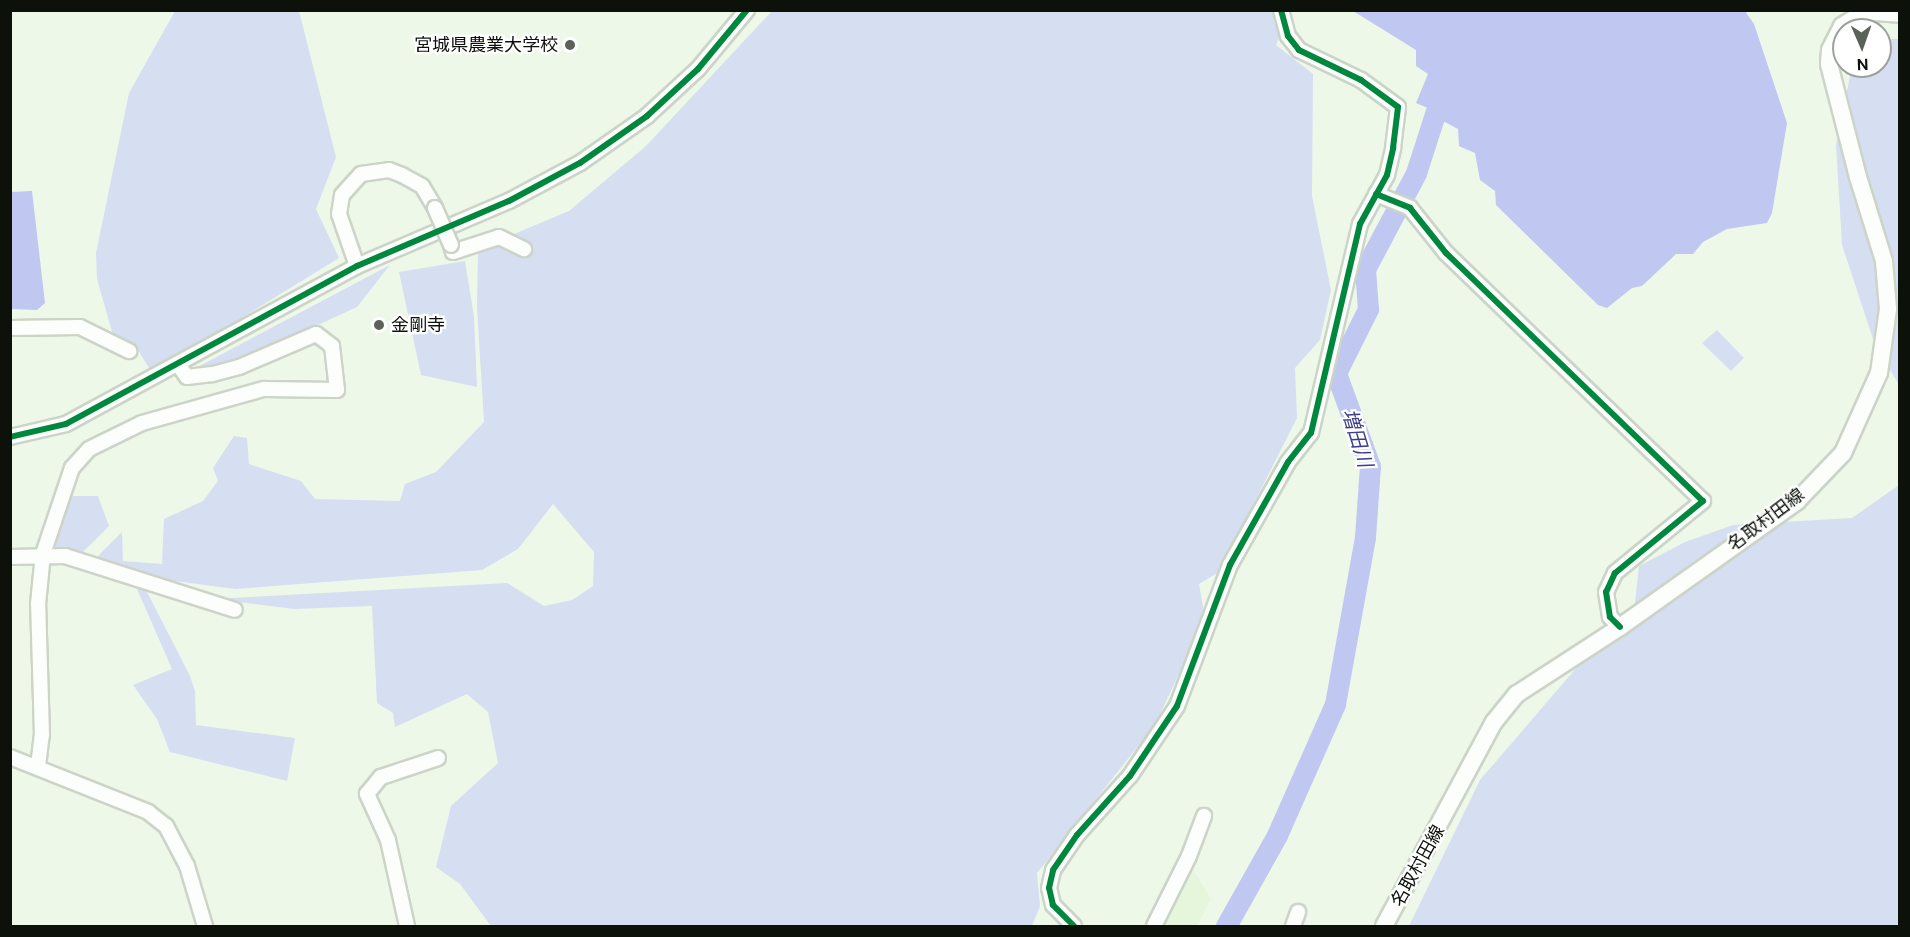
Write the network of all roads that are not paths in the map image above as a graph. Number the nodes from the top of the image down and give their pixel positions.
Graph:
1 (747, 10) edge
2 (1281, 10) edge
3 (1899, 14) edge
4 (1376, 194) junction
5 (524, 249) dead end
6 (357, 266) junction
7 (10, 328) edge
8 (129, 351) dead end
9 (178, 364) junction
10 (10, 437) edge
11 (43, 554) junction
12 (10, 557) edge
13 (235, 610) dead end
14 (1620, 627) junction
15 (10, 757) edge
16 (438, 758) dead end
17 (38, 766) junction
18 (1204, 816) dead end
19 (1298, 912) dead end
20 (206, 927) edge
21 (407, 927) edge
22 (1074, 927) edge
23 (1154, 927) edge
24 (1293, 927) edge
25 (1384, 927) edge

1 - 6 street
2 - 4 street
3 - 14 main road, 名取村田線
4 - 14 street
4 - 22 street
5 - 6 street, bridge
6 - 9 street
7 - 8 street
9 - 10 street
9 - 11 street
11 - 12 street
11 - 13 street
11 - 17 street
14 - 25 main road, 名取村田線
15 - 17 street
16 - 21 street
17 - 20 street
18 - 23 street
19 - 24 street

